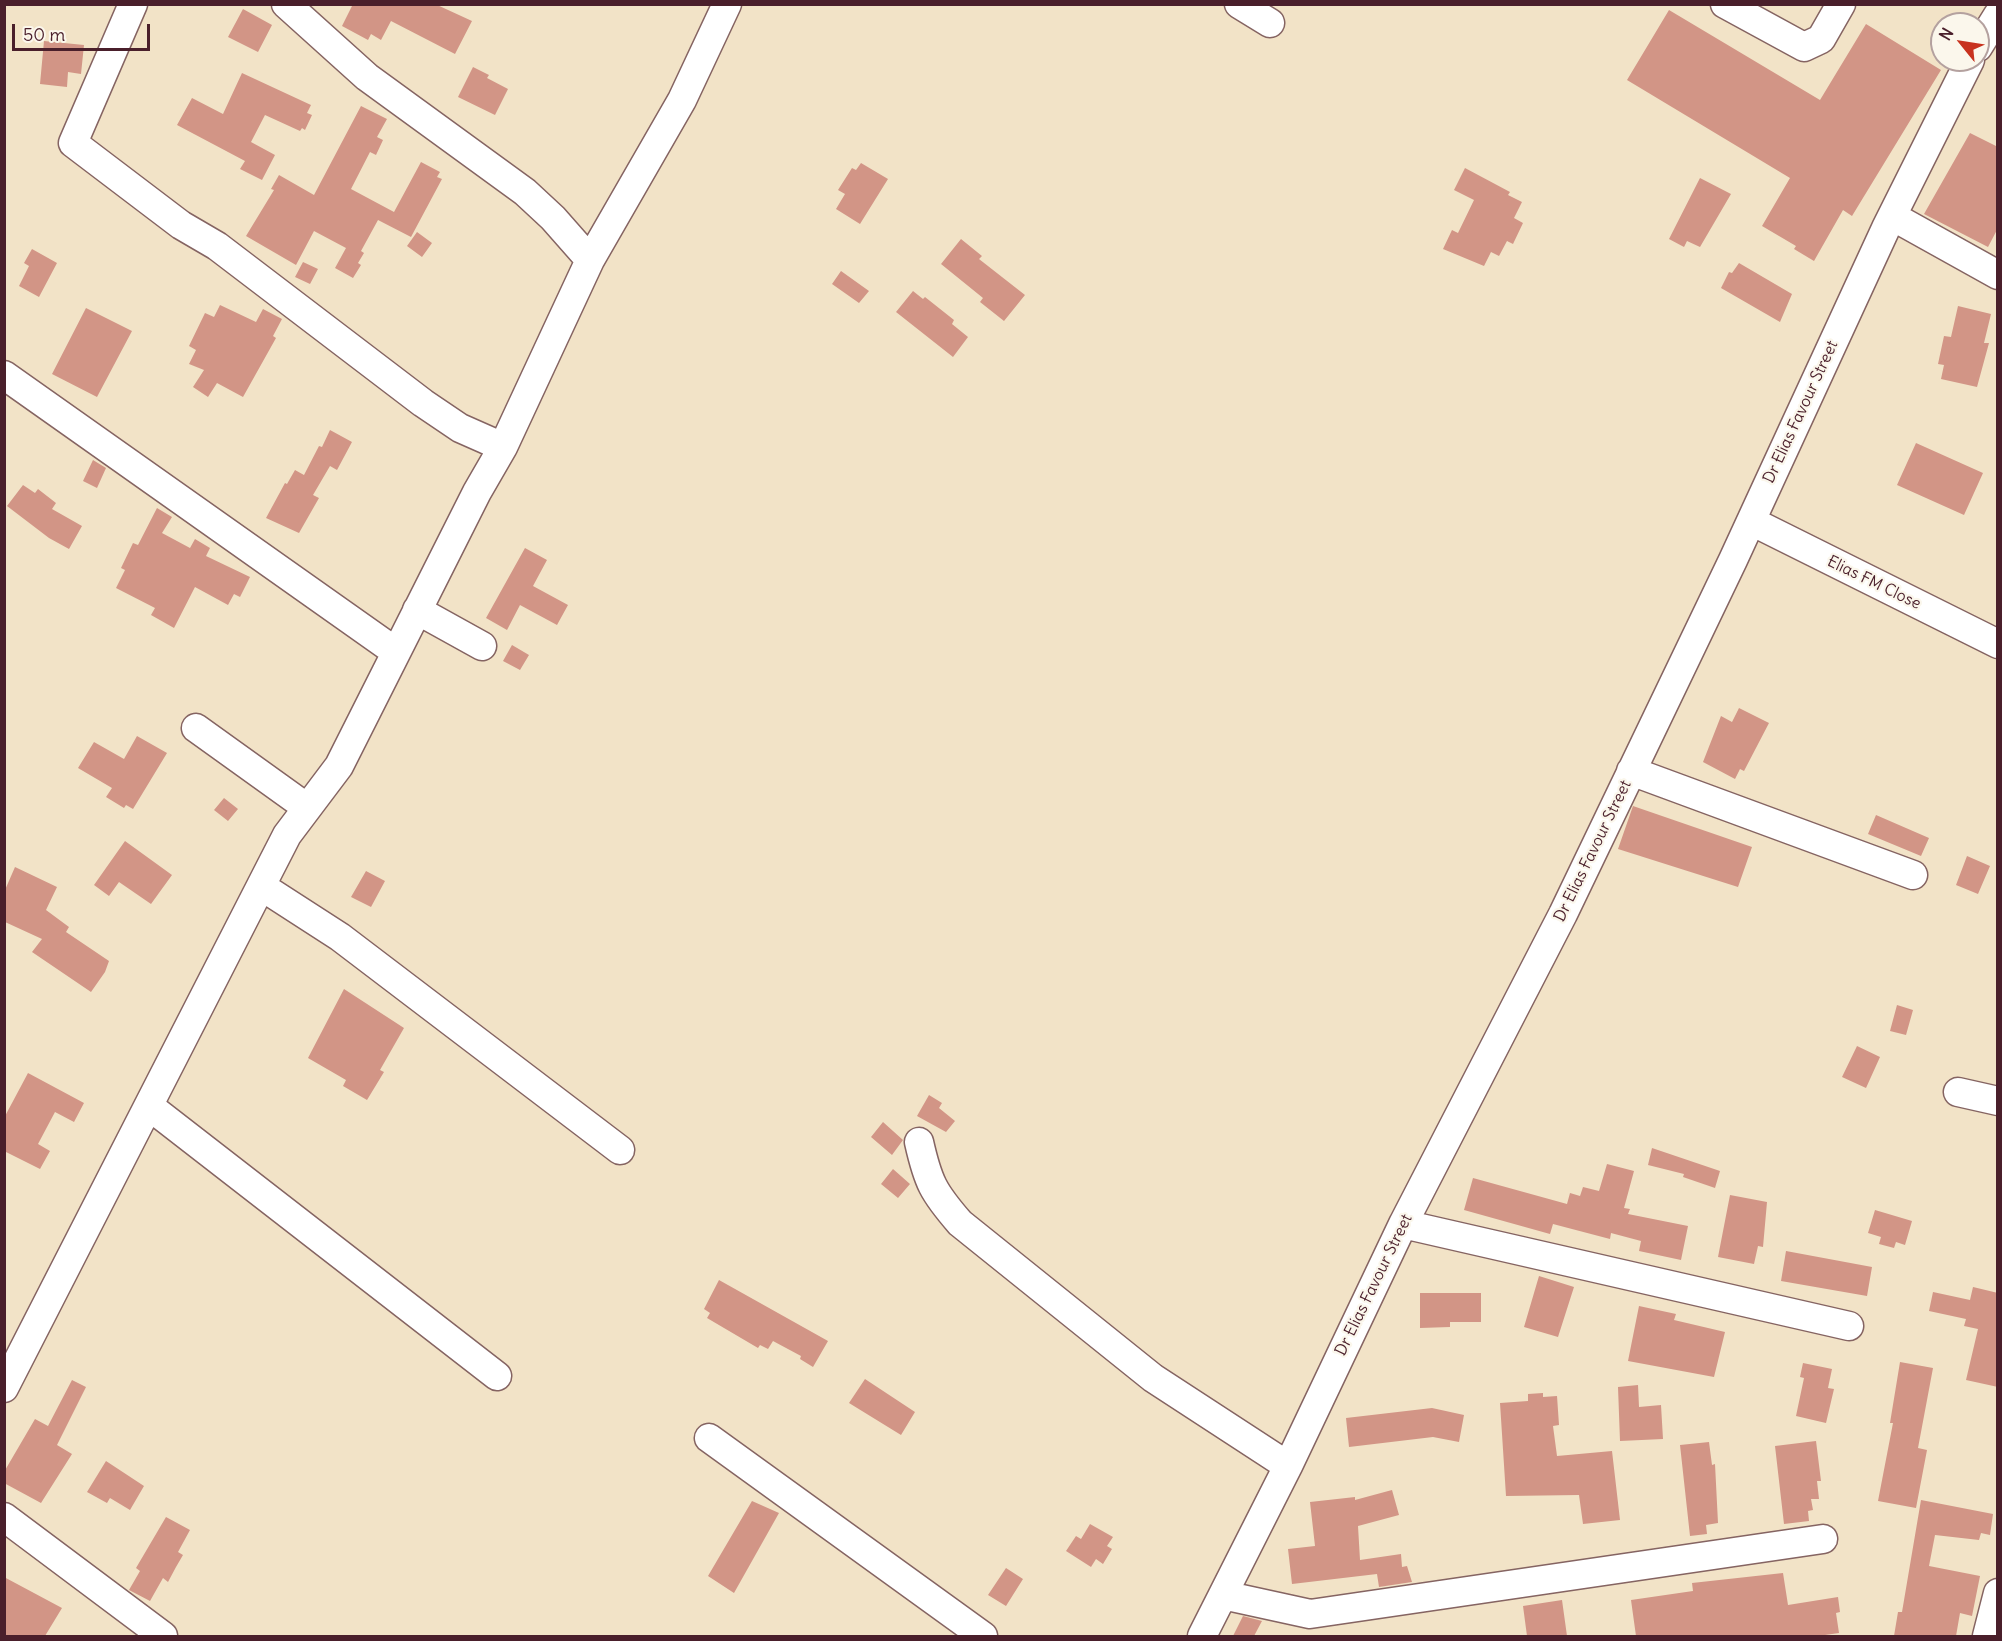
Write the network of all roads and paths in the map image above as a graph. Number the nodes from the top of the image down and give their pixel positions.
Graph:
1 (133, 4) edge
2 (286, 4) edge
3 (727, 4) edge
4 (1239, 4) edge
5 (1725, 4) edge
6 (1841, 4) edge
7 (1270, 23) dead end
8 (1964, 72) edge
9 (1892, 216) junction
10 (590, 260) junction
11 (1998, 275) edge
12 (4, 375) edge
13 (503, 447) junction
14 (1751, 521) junction
15 (417, 610) junction
16 (1998, 644) edge
17 (482, 646) dead end
18 (396, 652) junction
19 (196, 728) dead end
20 (1631, 771) junction
21 (306, 807) junction
22 (1913, 875) dead end
23 (261, 886) junction
24 (1958, 1092) dead end
25 (1998, 1101) edge
26 (149, 1106) junction
27 (919, 1142) dead end
28 (620, 1150) dead end
29 (1403, 1224) junction
30 (1849, 1326) dead end
31 (497, 1376) dead end
32 (4, 1388) edge
33 (709, 1438) dead end
34 (1288, 1466) junction
35 (4, 1517) edge
36 (1823, 1539) dead end
37 (1998, 1593) edge
38 (1224, 1595) junction
39 (163, 1636) edge
40 (983, 1636) edge
41 (1202, 1636) edge
42 (1987, 1636) edge

1 - 13 street
2 - 10 street
3 - 10 street
4 - 7 street
5 - 6 street
8 - 9 street, Dr Elias Favour Street
9 - 11 street
9 - 14 street, Dr Elias Favour Street
10 - 13 street
12 - 18 street
13 - 15 street
14 - 16 street, Elias FM Close
14 - 20 street, Dr Elias Favour Street
15 - 17 street
15 - 18 street
18 - 21 street
19 - 21 street
20 - 22 street
20 - 29 street, Dr Elias Favour Street
21 - 23 street
23 - 26 street
23 - 28 street
24 - 25 street
26 - 31 street
26 - 32 street
27 - 34 street
29 - 30 street
29 - 34 street, Dr Elias Favour Street
33 - 40 street
34 - 38 street, Dr Elias Favour Street
35 - 39 street
36 - 38 street
37 - 42 street
38 - 41 street, Dr Elias Favour Street

